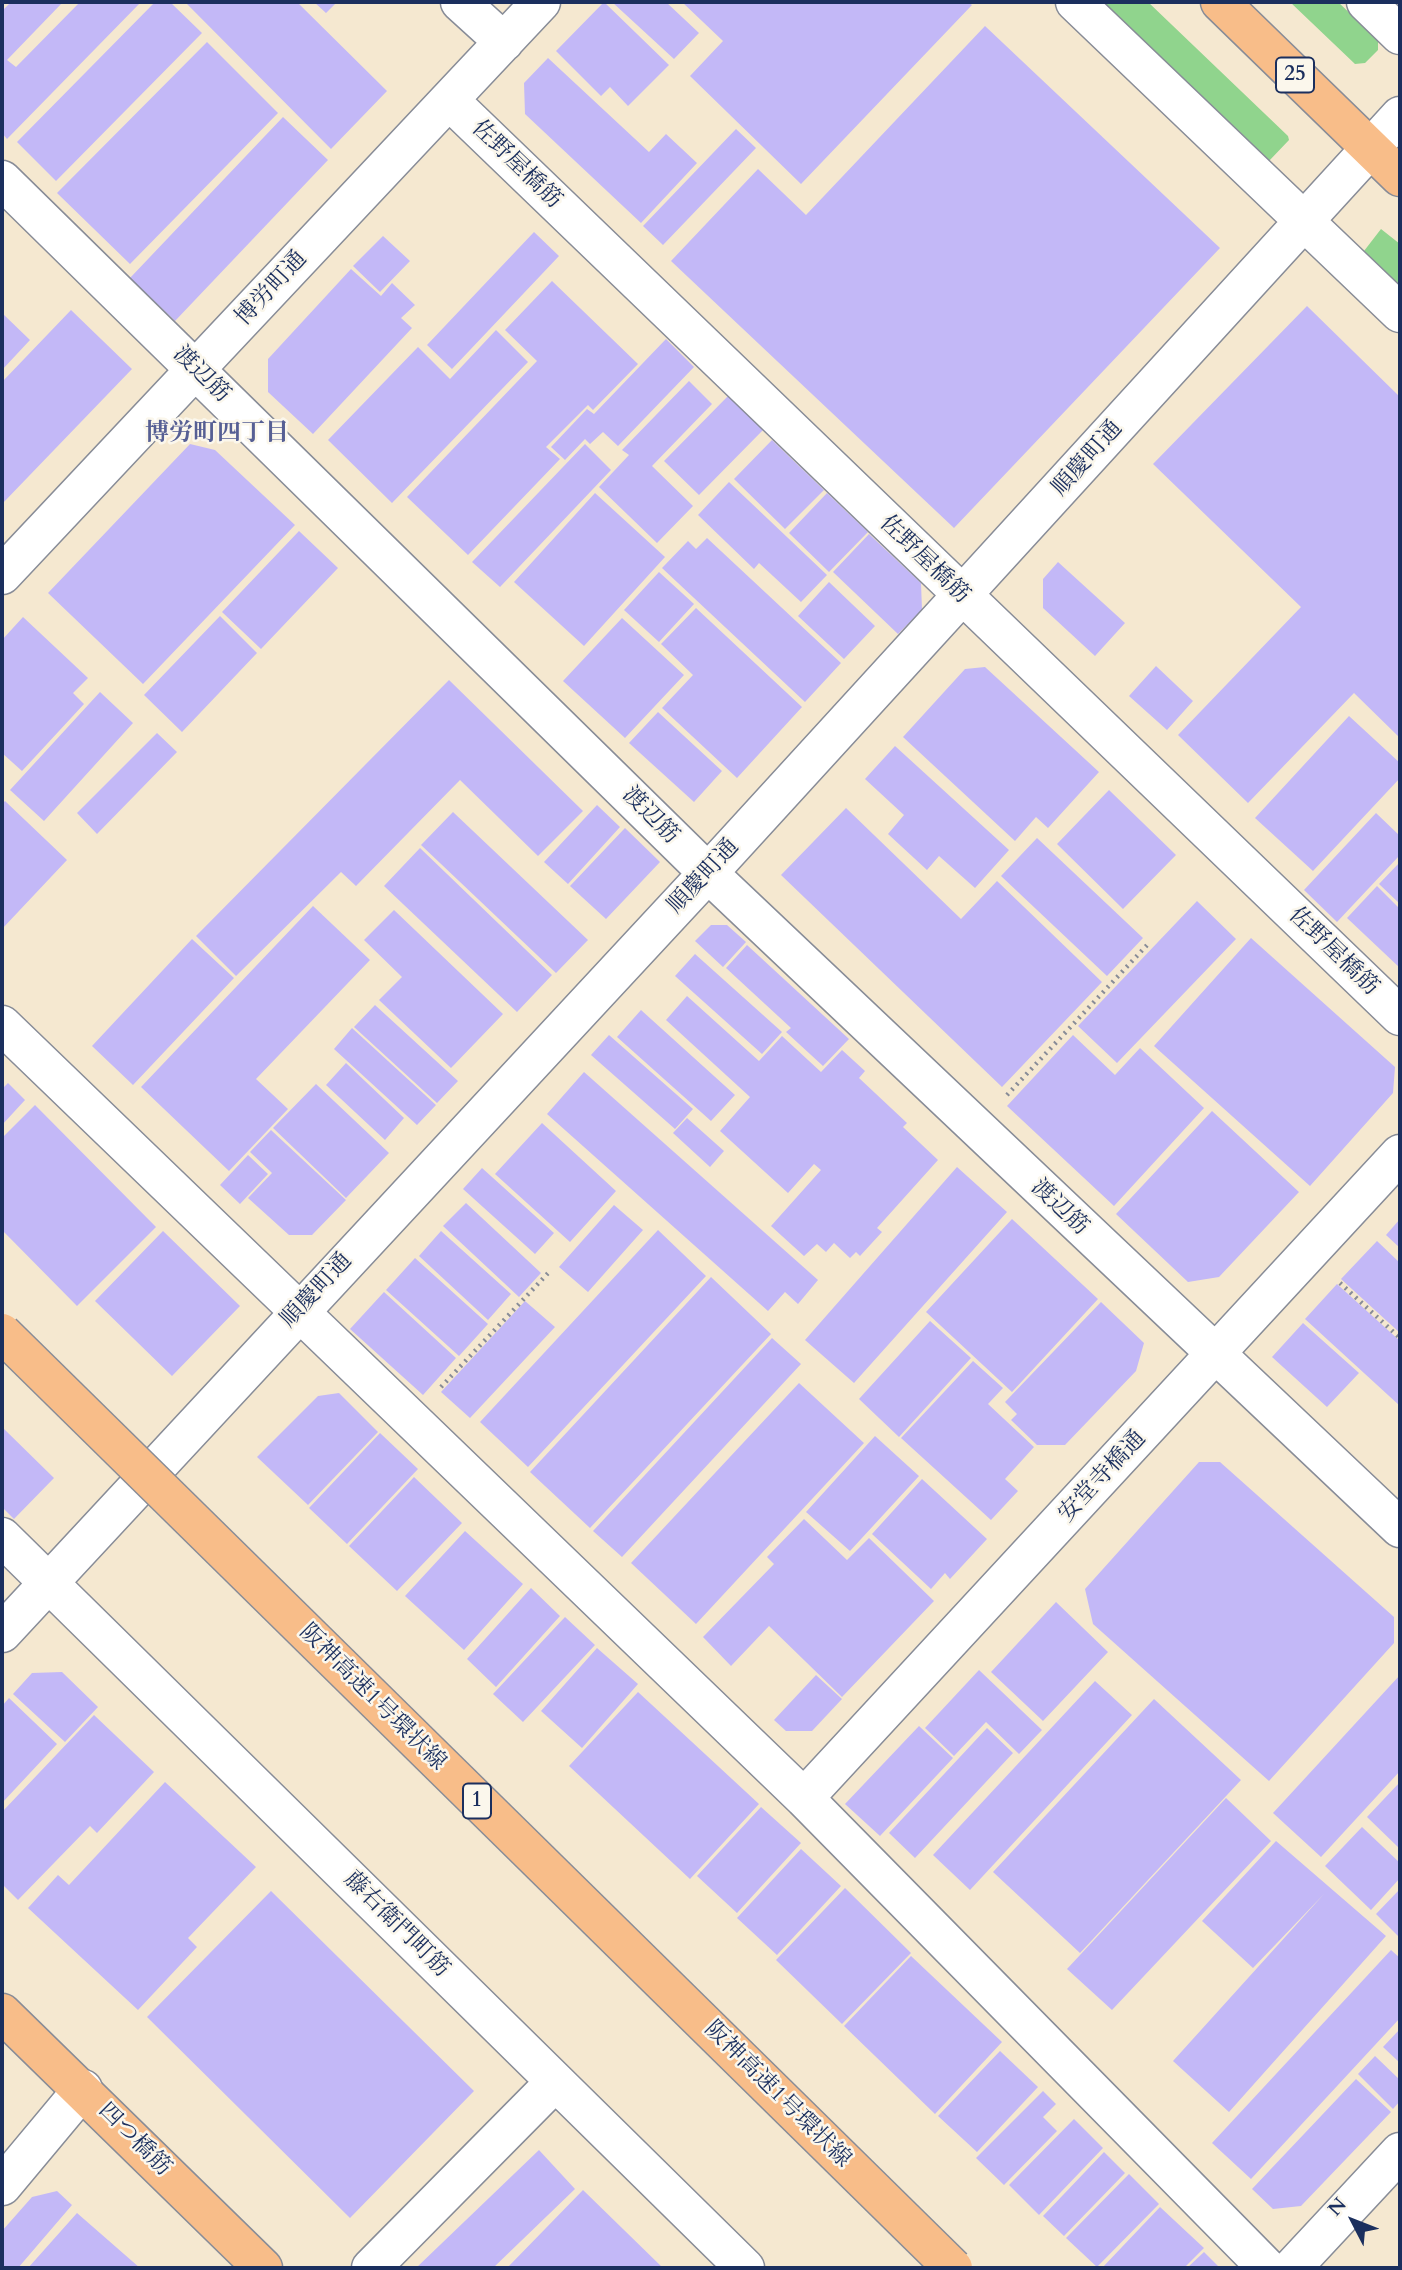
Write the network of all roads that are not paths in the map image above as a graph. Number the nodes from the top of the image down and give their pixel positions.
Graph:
1 (460, 2) edge
2 (541, 2) edge
3 (1075, 2) edge
4 (1220, 2) edge
5 (1366, 2) edge
6 (1400, 34) edge
7 (504, 42) junction
8 (450, 101) junction
9 (1400, 116) edge
10 (1371, 149) junction
11 (1400, 177) edge
12 (2, 180) edge
13 (1305, 222) junction
14 (1400, 313) edge
15 (196, 370) junction
16 (2, 575) edge
17 (962, 597) junction
18 (708, 873) junction
19 (1400, 1016) edge
20 (2, 1025) edge
21 (1400, 1154) edge
22 (299, 1310) junction
23 (2, 1333) edge
24 (1215, 1355) junction
25 (1400, 1528) edge
26 (2, 1537) edge
27 (48, 1582) junction
28 (2, 1633) edge
29 (804, 1798) junction
30 (2, 2013) edge
31 (555, 2082) junction
32 (83, 2090) junction
33 (1400, 2152) edge
34 (2, 2186) edge
35 (263, 2268) edge
36 (371, 2268) edge
37 (745, 2268) edge
38 (953, 2268) edge
39 (1267, 2268) edge
40 (1292, 2268) edge

1 - 7 street
2 - 7 street, 博労町通
3 - 13 street
4 - 10 main road, 25
5 - 6 street
7 - 8 street, 博労町通
8 - 15 street, 博労町通
8 - 17 street, 佐野屋橋筋
9 - 10 street, 順慶町通
10 - 11 main road, 25
10 - 13 street, 順慶町通
12 - 15 street, 渡辺筋
13 - 14 street
13 - 17 street, 順慶町通
15 - 16 street, 博労町通
15 - 18 street, 渡辺筋
17 - 18 street, 順慶町通
17 - 19 street, 佐野屋橋筋
18 - 22 street, 順慶町通
18 - 24 street, 渡辺筋
20 - 22 street
21 - 24 street, 安堂寺橋通
22 - 27 street, 順慶町通
22 - 29 street
23 - 38 main road, 阪神高速1号環状線 / 1, bridge
24 - 25 street, 渡辺筋
24 - 29 street, 安堂寺橋通
26 - 27 street, 藤右衛門町筋
27 - 28 street, 順慶町通
27 - 31 street, 藤右衛門町筋
29 - 39 street
30 - 32 main road, 四つ橋筋
31 - 36 street
31 - 37 street, 藤右衛門町筋
32 - 34 street
32 - 35 main road, 四つ橋筋
33 - 40 street

